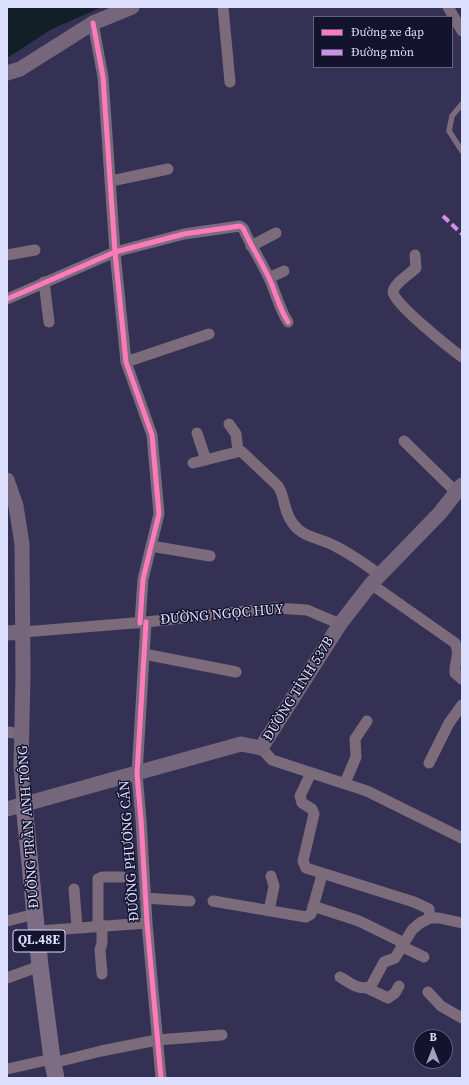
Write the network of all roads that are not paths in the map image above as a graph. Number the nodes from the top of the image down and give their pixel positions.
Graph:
1 (132, 7) edge
2 (224, 7) edge
3 (448, 7) edge
4 (93, 23) junction
5 (462, 31) edge
6 (7, 73) edge
7 (230, 82) dead end
8 (462, 104) edge
9 (462, 151) edge
10 (168, 169) dead end
11 (111, 181) junction
12 (276, 234) dead end
13 (251, 246) junction
14 (35, 250) dead end
15 (115, 252) junction
16 (7, 255) edge
17 (415, 255) dead end
18 (284, 271) dead end
19 (269, 278) junction
20 (44, 282) junction
21 (7, 299) edge
22 (49, 322) dead end
23 (288, 322) dead end
24 (209, 334) dead end
25 (462, 357) edge
26 (126, 362) junction
27 (229, 424) dead end
28 (197, 433) dead end
29 (404, 441) dead end
30 (238, 451) junction
31 (206, 460) junction
32 (193, 464) dead end
33 (9, 489) edge
34 (459, 489) edge
35 (151, 546) junction
36 (210, 556) dead end
37 (375, 579) junction
38 (143, 622) junction
39 (340, 624) junction
40 (22, 632) junction
41 (7, 633) edge
42 (460, 643) edge
43 (144, 654) junction
44 (236, 672) dead end
45 (462, 679) edge
46 (462, 705) edge
47 (367, 721) dead end
48 (7, 732) edge
49 (22, 734) junction
50 (261, 748) junction
51 (429, 763) dead end
52 (310, 773) junction
53 (137, 774) junction
54 (345, 783) junction
55 (24, 804) junction
56 (7, 809) edge
57 (462, 838) edge
58 (322, 875) junction
59 (271, 876) dead end
60 (122, 877) dead end
61 (74, 888) dead end
62 (145, 898) junction
63 (190, 901) dead end
64 (213, 901) dead end
65 (313, 906) junction
66 (269, 910) junction
67 (430, 918) junction
68 (7, 921) edge
69 (36, 922) junction
70 (147, 923) junction
71 (462, 923) edge
72 (100, 925) junction
73 (77, 927) junction
74 (403, 944) junction
75 (424, 957) dead end
76 (40, 966) junction
77 (102, 974) dead end
78 (340, 977) dead end
79 (7, 978) edge
80 (399, 986) dead end
81 (367, 988) junction
82 (428, 992) dead end
83 (462, 1018) edge
84 (222, 1035) dead end
85 (157, 1040) junction
86 (53, 1067) edge
87 (7, 1069) edge
88 (161, 1078) edge

1 - 4 main road
2 - 7 street
3 - 5 street
4 - 6 main road
4 - 11 street, ĐƯỜNG PHƯƠNG CẤN
8 - 9 lane
10 - 11 street
11 - 15 street, ĐƯỜNG PHƯƠNG CẤN
12 - 13 street
13 - 15 street
13 - 19 street
14 - 16 street
15 - 20 street
15 - 26 street, ĐƯỜNG PHƯƠNG CẤN
17 - 25 street
18 - 19 street
19 - 23 street
20 - 21 street
20 - 22 street
24 - 26 street
26 - 35 street, ĐƯỜNG PHƯƠNG CẤN
27 - 30 street
28 - 31 street
29 - 34 street
30 - 31 street
30 - 37 street
31 - 32 street
33 - 40 main road, ĐƯỜNG TRẦN ANH TÔNG
34 - 37 main road, ĐƯỜNG TỈNH 537B
35 - 36 street
35 - 38 street, ĐƯỜNG PHƯƠNG CẤN
37 - 39 main road, ĐƯỜNG TỈNH 537B
37 - 42 street
38 - 39 street, ĐƯỜNG NGỌC HUY
38 - 40 street, ĐƯỜNG NGỌC HUY
38 - 43 street, ĐƯỜNG PHƯƠNG CẤN
39 - 50 main road, ĐƯỜNG TỈNH 537B
40 - 41 main road, ĐƯỜNG NGỌC HUY
40 - 49 main road, ĐƯỜNG TRẦN ANH TÔNG
42 - 45 street
43 - 44 street
43 - 53 street, ĐƯỜNG PHƯƠNG CẤN
46 - 51 street
47 - 54 street
48 - 49 street
49 - 55 main road, ĐƯỜNG TRẦN ANH TÔNG
50 - 52 street
50 - 53 main road, ĐƯỜNG TỈNH 537B
52 - 54 street
52 - 58 street
53 - 55 main road, ĐƯỜNG TỈNH 537B
53 - 62 street, ĐƯỜNG PHƯƠNG CẤN
54 - 57 street
55 - 56 main road, ĐƯỜNG TỈNH 537B
55 - 69 main road, ĐƯỜNG TRẦN ANH TÔNG / QL.48E
58 - 65 street
58 - 67 street
59 - 66 street
60 - 72 street
61 - 73 street
62 - 63 street
62 - 70 street, ĐƯỜNG PHƯƠNG CẤN
64 - 66 street
65 - 66 street
65 - 74 street
67 - 71 street
67 - 74 street
68 - 69 street
69 - 73 street
69 - 76 main road, ĐƯỜNG TRẦN ANH TÔNG / QL.48E
70 - 72 street
70 - 85 street, ĐƯỜNG PHƯƠNG CẤN
72 - 73 street
72 - 77 street
74 - 75 street
74 - 81 street
76 - 79 street
76 - 86 main road, ĐƯỜNG TRẦN ANH TÔNG / QL.48E
78 - 81 street
80 - 81 street
82 - 83 street
84 - 85 street
85 - 86 street
85 - 88 street, ĐƯỜNG PHƯƠNG CẤN
86 - 87 street

